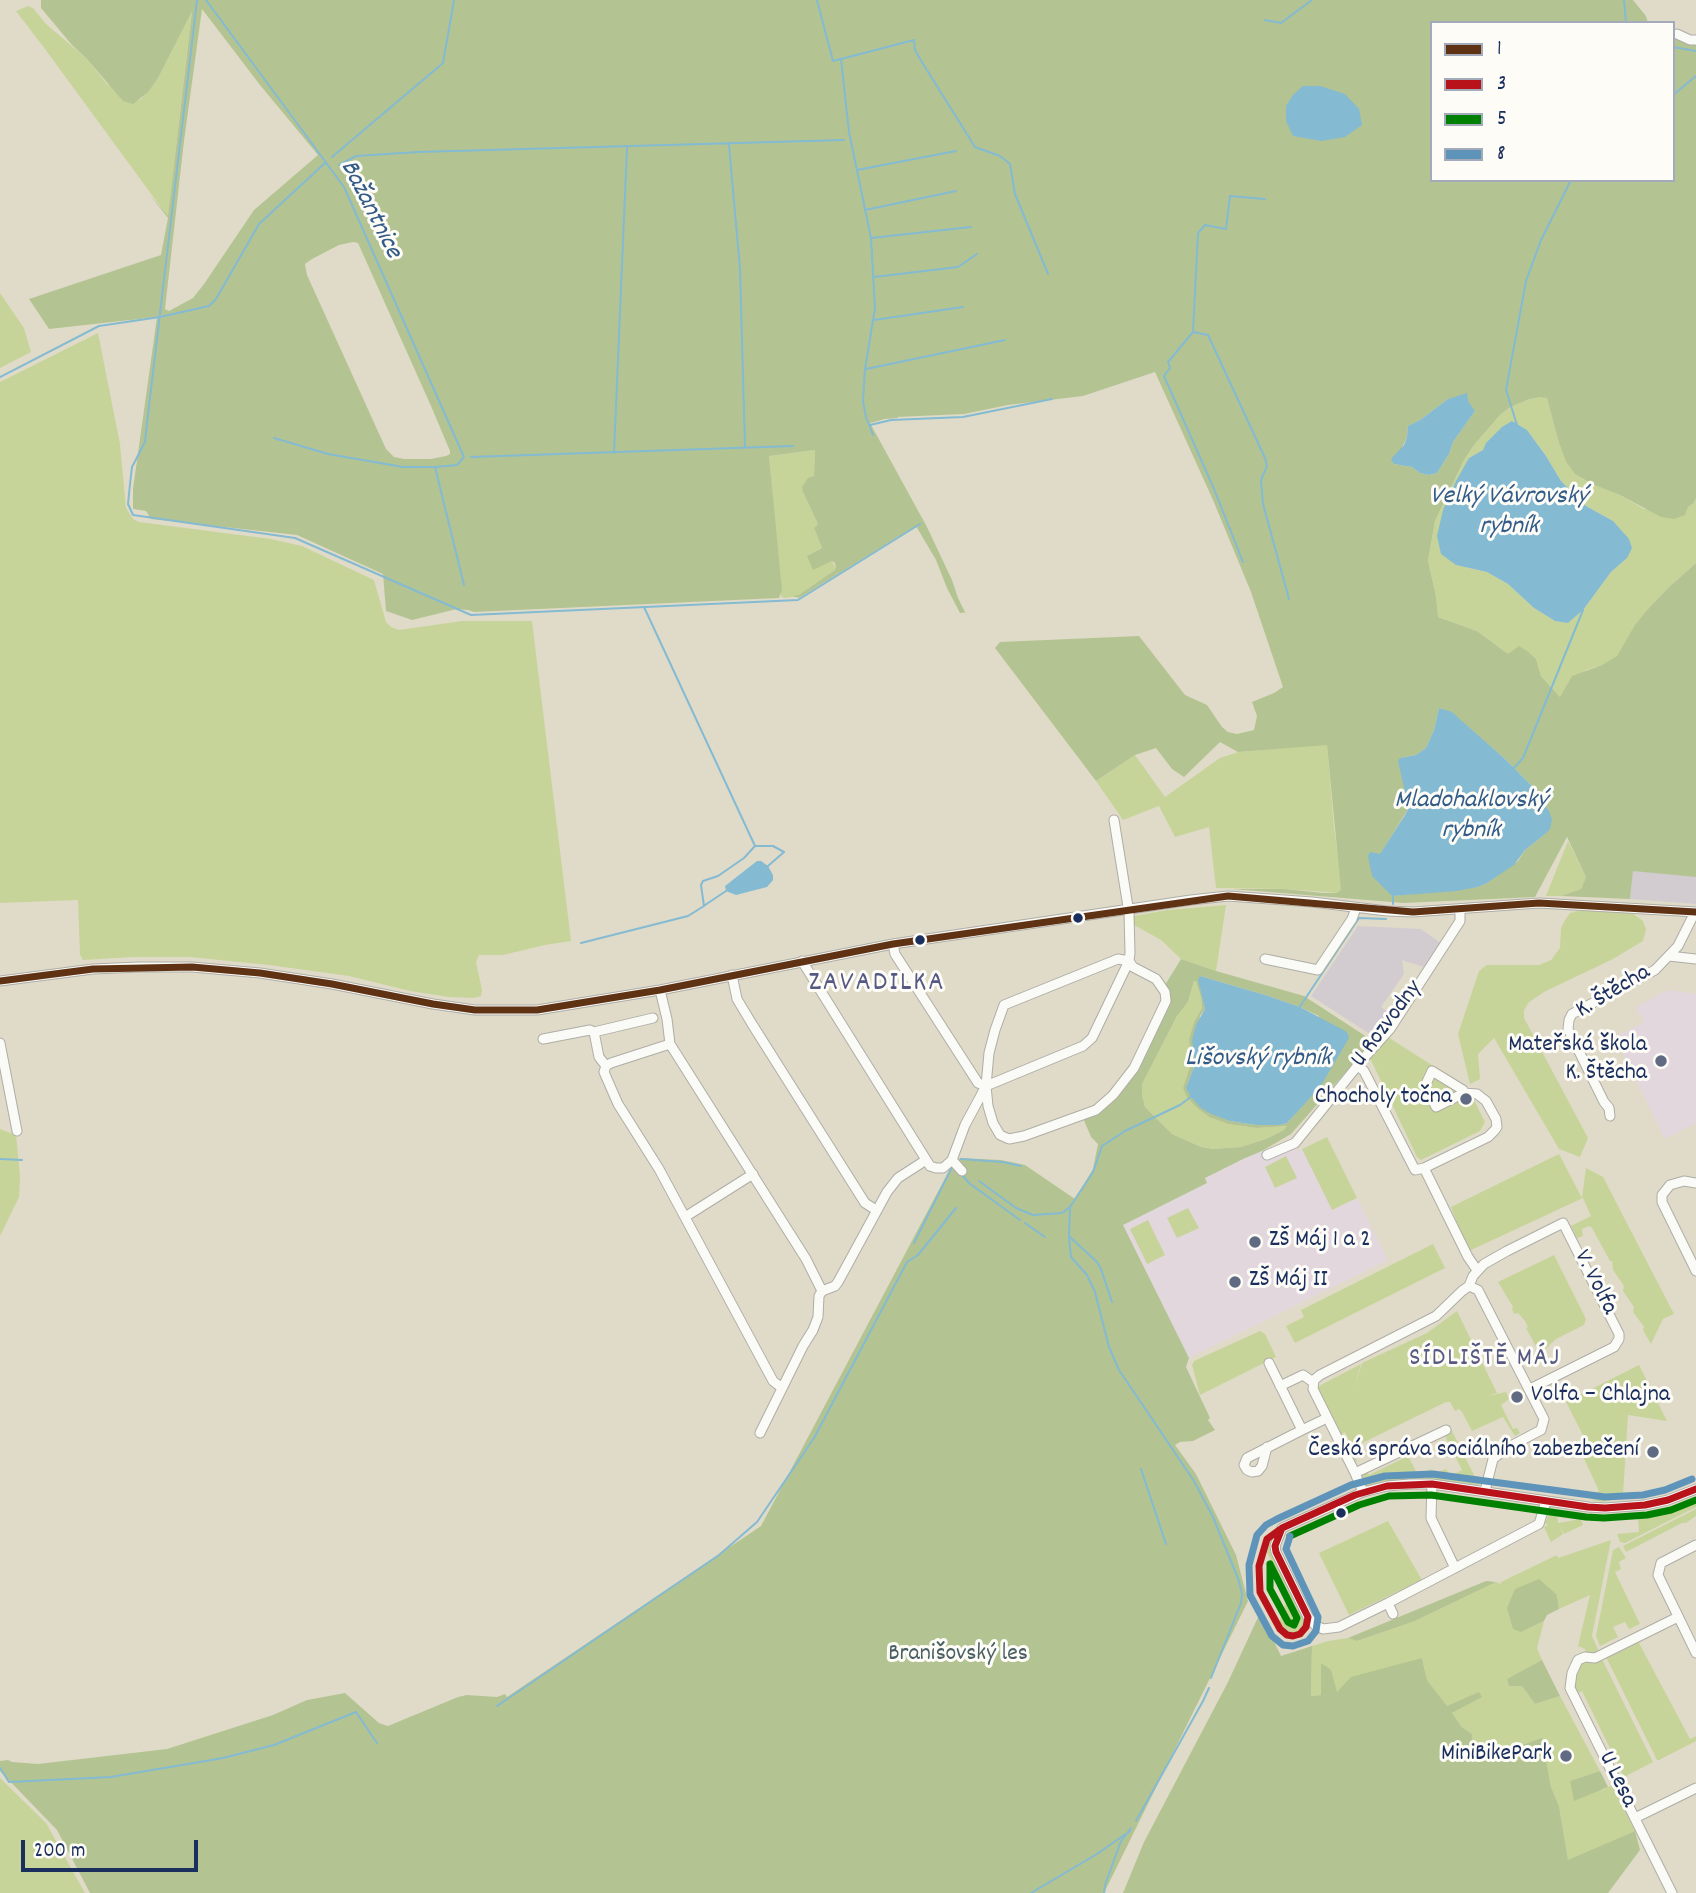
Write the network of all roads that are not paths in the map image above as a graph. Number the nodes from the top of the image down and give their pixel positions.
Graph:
1 (1677, 34) dead end
2 (1696, 40) edge
3 (1114, 820) dead end
4 (1356, 908) junction
5 (1128, 909) junction
6 (1460, 909) junction
7 (1694, 912) edge
8 (893, 944) junction
9 (1669, 956) junction
10 (1265, 959) dead end
11 (1696, 959) edge
12 (802, 961) junction
13 (1129, 961) junction
14 (732, 975) junction
15 (0, 981) edge
16 (660, 990) junction
17 (653, 1018) dead end
18 (594, 1032) junction
19 (543, 1039) dead end
20 (0, 1043) edge
21 (670, 1044) junction
22 (1357, 1065) junction
23 (606, 1066) junction
24 (986, 1086) junction
25 (1464, 1093) junction
26 (1610, 1116) dead end
27 (18, 1131) dead end
28 (1268, 1156) dead end
29 (926, 1160) junction
30 (952, 1160) junction
31 (1424, 1168) junction
32 (962, 1171) dead end
33 (753, 1174) junction
34 (1696, 1183) edge
35 (876, 1210) junction
36 (685, 1217) junction
37 (1478, 1270) junction
38 (1696, 1271) edge
39 (1469, 1286) junction
40 (822, 1291) junction
41 (1269, 1363) dead end
42 (1314, 1382) junction
43 (1280, 1386) junction
44 (782, 1388) junction
45 (1530, 1389) junction
46 (1326, 1418) junction
47 (1302, 1430) junction
48 (1446, 1430) dead end
49 (760, 1433) dead end
50 (1267, 1447) dead end
51 (1355, 1473) junction
52 (1432, 1484) junction
53 (1696, 1489) edge
54 (1485, 1491) junction
55 (1363, 1492) junction
56 (1546, 1501) junction
57 (1696, 1545) edge
58 (1455, 1568) junction
59 (1388, 1603) junction
60 (1393, 1614) dead end
61 (1678, 1617) junction
62 (1582, 1649) dead end
63 (1696, 1653) edge
64 (1576, 1663) junction
65 (1696, 1788) edge
66 (1635, 1818) junction
67 (1671, 1893) edge

1 - 2 street
3 - 5 street
4 - 5 street
4 - 6 street
4 - 10 street
5 - 8 street
5 - 13 street
6 - 7 street
6 - 22 street, U Rozvodny
7 - 9 street, K. Štěcha
8 - 12 street
8 - 24 street
9 - 11 street
9 - 26 street, K. Štěcha
12 - 14 street
12 - 29 street
13 - 24 street
13 - 24 street
13 - 24 street
14 - 16 street
14 - 35 street
15 - 16 street
16 - 21 street
17 - 18 street
18 - 19 street
18 - 23 street
20 - 27 street
21 - 23 street
21 - 33 street
22 - 28 street, U Rozvodny
22 - 31 street
23 - 36 street
24 - 30 street
25 - 25 street
25 - 31 street
29 - 30 street
29 - 35 street
30 - 32 street
31 - 37 street
33 - 36 street
33 - 40 street
34 - 38 street
35 - 40 street
36 - 44 street
37 - 39 street, V. Volfa
37 - 45 street, V. Volfa
39 - 42 street, V. Volfa
39 - 45 street
40 - 44 street
41 - 43 street
42 - 43 street
42 - 46 street
43 - 47 street
44 - 49 street
45 - 54 street
46 - 47 street
46 - 51 street
47 - 50 street
48 - 51 street
51 - 55 street
52 - 54 street
52 - 55 street
52 - 58 street
53 - 56 street
54 - 56 street
55 - 59 street
56 - 58 street
57 - 61 street
58 - 59 street
59 - 60 street
61 - 63 street
61 - 64 street
62 - 64 street, U Lesa
64 - 66 street, U Lesa
65 - 66 street
66 - 67 street, U Lesa

